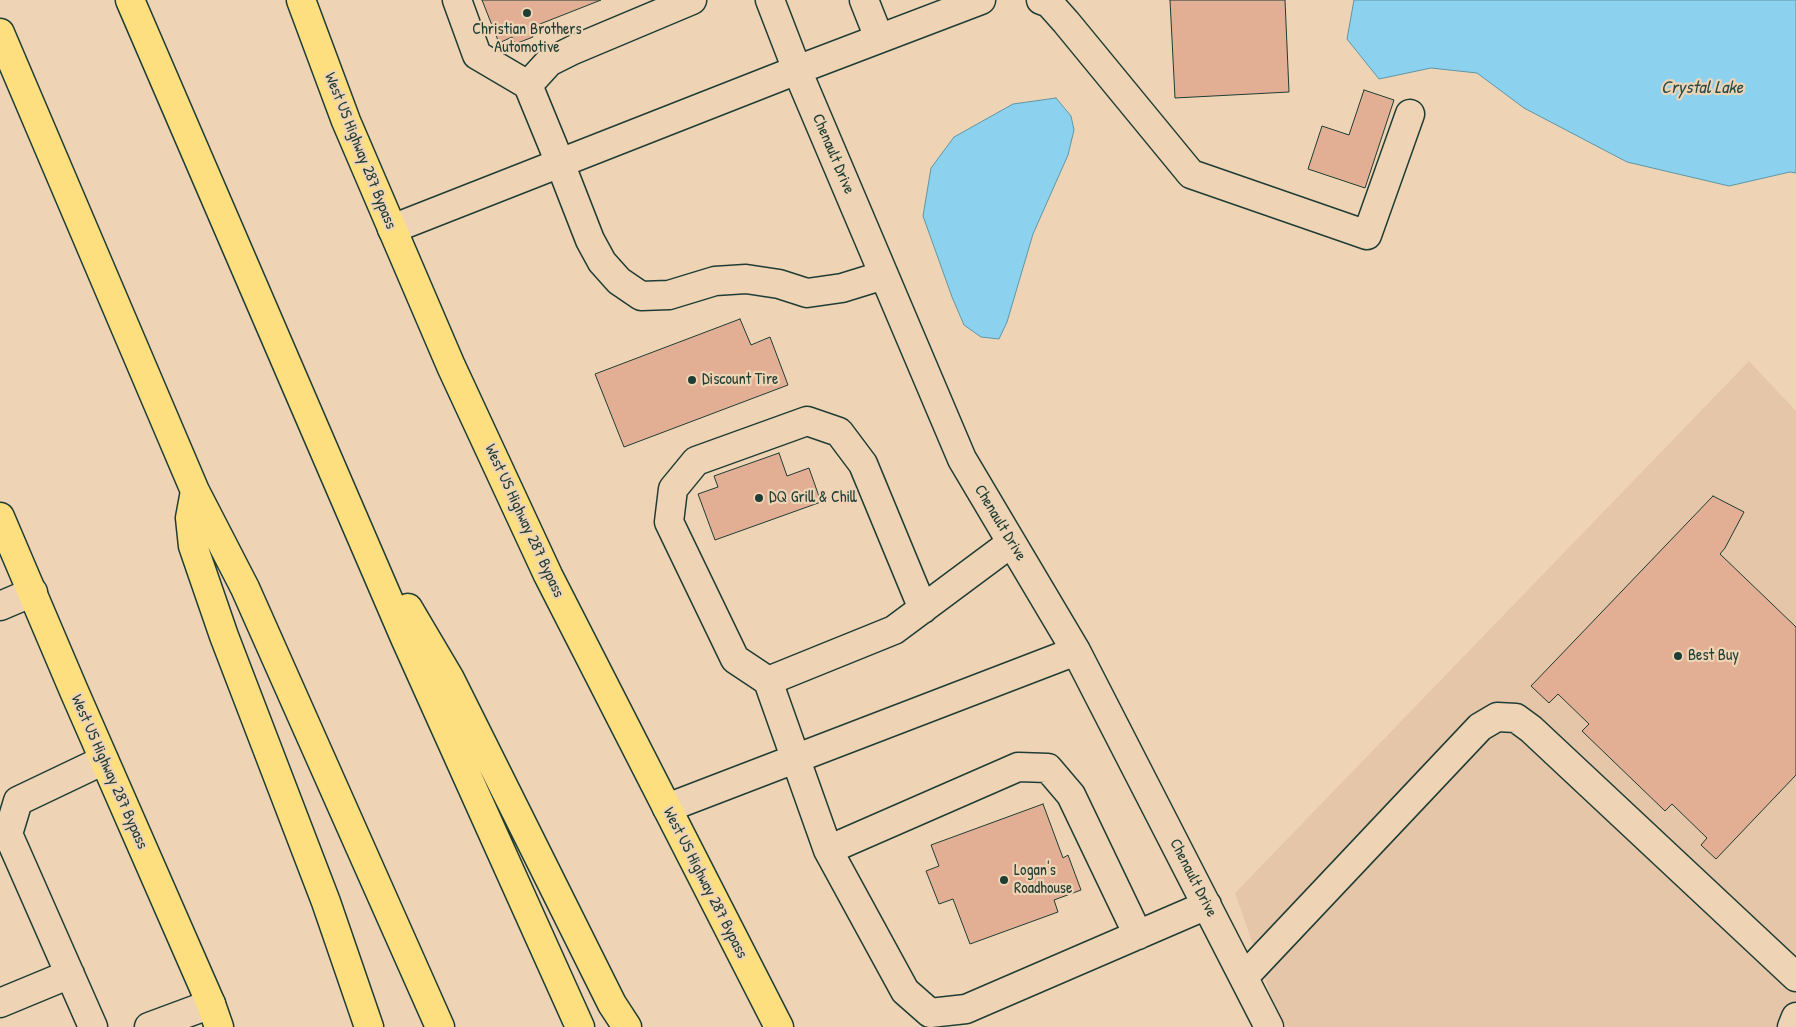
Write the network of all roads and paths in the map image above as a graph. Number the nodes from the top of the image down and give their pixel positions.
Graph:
1 (130, 0) edge
2 (301, 0) edge
3 (457, 0) edge
4 (692, 0) edge
5 (770, 0) edge
6 (864, 0) edge
7 (981, 0) edge
8 (1053, 4) edge
9 (0, 33) edge
10 (879, 38) junction
11 (797, 70) junction
12 (528, 85) junction
13 (1410, 114) dead end
14 (560, 163) junction
15 (392, 229) junction
16 (884, 275) junction
17 (195, 491) junction
18 (0, 518) edge
19 (1012, 542) junction
20 (382, 580) junction
21 (33, 592) junction
22 (0, 606) edge
23 (923, 609) junction
24 (1076, 651) junction
25 (768, 681) junction
26 (795, 759) junction
27 (104, 760) junction
28 (667, 808) junction
29 (7, 816) edge
30 (828, 850) junction
31 (1207, 905) junction
32 (1138, 935) junction
33 (70, 974) junction
34 (1244, 977) junction
35 (1796, 977) edge
36 (0, 1003) edge
37 (215, 1016) edge
38 (1796, 1017) edge
39 (94, 1027) edge
40 (149, 1027) edge
41 (369, 1027) edge
42 (440, 1027) edge
43 (580, 1027) edge
44 (627, 1027) edge
45 (779, 1027) edge
46 (1268, 1027) edge
47 (1792, 1027) edge

1 - 20 main road
2 - 15 main road, West US Highway 287 Bypass
3 - 12 street
4 - 12 street
5 - 11 street, Chenault Drive
6 - 10 street
7 - 10 street
8 - 13 street
9 - 17 main road
10 - 11 street
11 - 14 street
11 - 16 street, Chenault Drive
12 - 14 street
14 - 15 street
14 - 16 street
15 - 28 main road, West US Highway 287 Bypass
16 - 19 street, Chenault Drive
17 - 41 main road
17 - 42 main road
18 - 21 main road, West US Highway 287 Bypass
19 - 23 street
19 - 24 street, Chenault Drive
20 - 43 main road
20 - 44 main road
21 - 22 street
21 - 27 main road, West US Highway 287 Bypass
23 - 25 street
23 - 25 street
24 - 26 street
24 - 31 street, Chenault Drive
25 - 26 street
26 - 28 street
26 - 30 street
27 - 29 street
27 - 37 main road, West US Highway 287 Bypass
28 - 45 main road, West US Highway 287 Bypass
29 - 33 street
30 - 32 street
30 - 32 street
31 - 32 street
31 - 34 street, Chenault Drive
33 - 36 street
33 - 39 street
34 - 35 street
34 - 46 street, Chenault Drive
37 - 40 street
38 - 47 street

